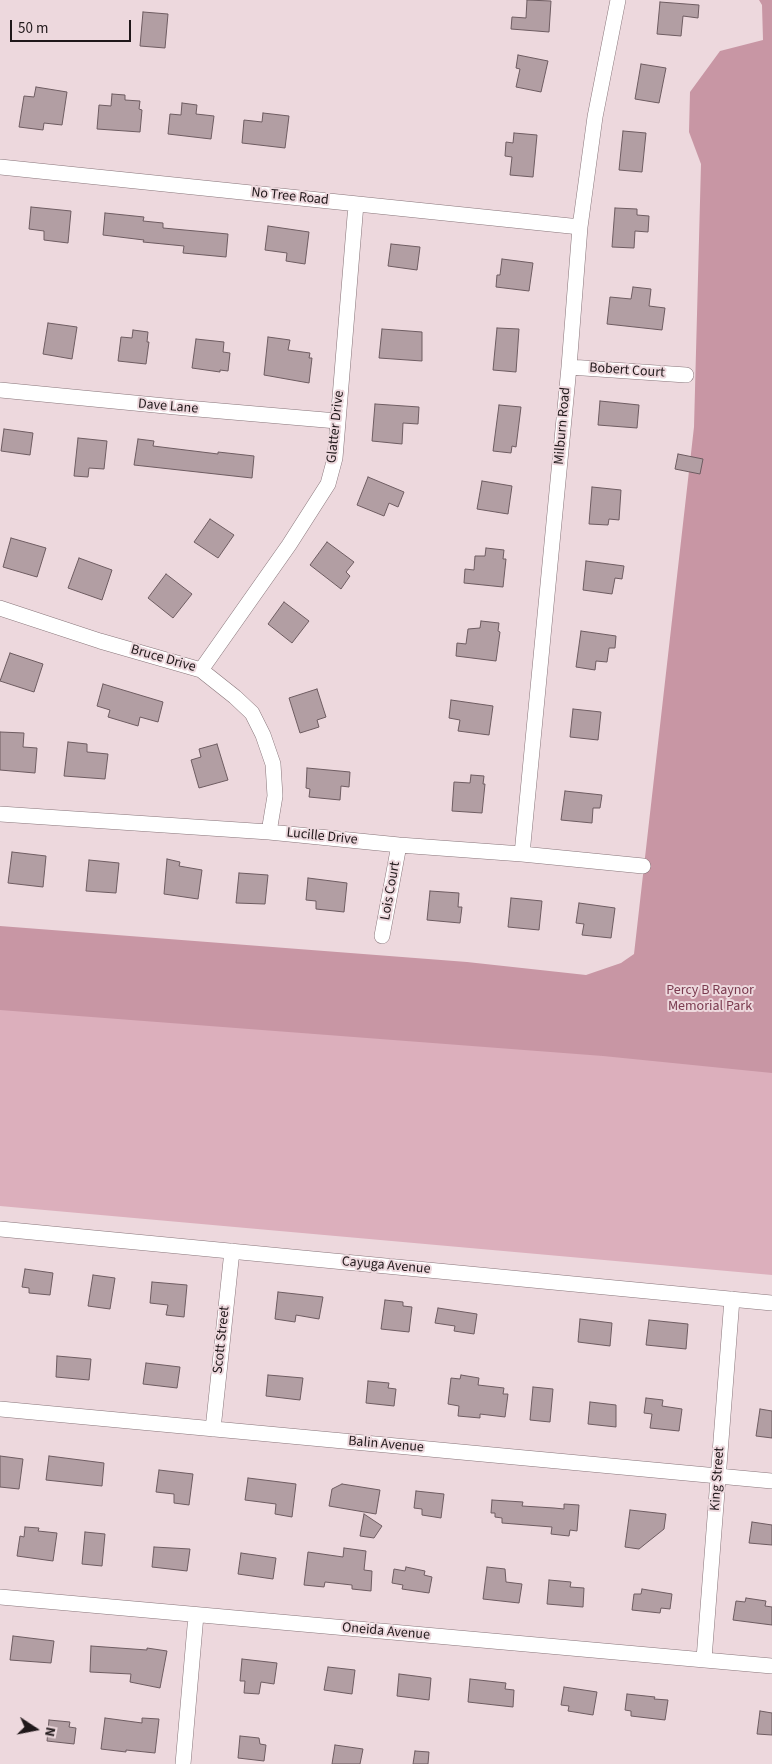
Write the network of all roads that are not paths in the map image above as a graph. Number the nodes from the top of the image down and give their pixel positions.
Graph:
1 (618, 0) edge
2 (0, 167) edge
3 (356, 204) junction
4 (580, 227) junction
5 (569, 367) junction
6 (686, 375) dead end
7 (0, 390) edge
8 (337, 420) junction
9 (0, 608) edge
10 (200, 670) junction
11 (0, 814) edge
12 (269, 832) junction
13 (399, 845) junction
14 (522, 854) junction
15 (643, 866) dead end
16 (382, 936) dead end
17 (0, 1229) edge
18 (232, 1252) junction
19 (732, 1299) junction
20 (772, 1303) edge
21 (0, 1409) edge
22 (213, 1429) junction
23 (718, 1476) junction
24 (772, 1481) edge
25 (0, 1597) edge
26 (196, 1615) junction
27 (704, 1659) junction
28 (772, 1666) edge
29 (182, 1764) edge

1 - 4 street, Milburn Road
2 - 3 street, No Tree Road
3 - 4 street, No Tree Road
3 - 8 street, Glatter Drive
4 - 5 street, Milburn Road
5 - 6 street, Bobert Court
5 - 14 street, Milburn Road
7 - 8 street, Dave Lane
8 - 10 street, Glatter Drive
9 - 10 street, Bruce Drive
10 - 12 street, Bruce Drive
11 - 12 street, Lucille Drive
12 - 13 street, Lucille Drive
13 - 14 street, Lucille Drive
13 - 16 street, Lois Court
14 - 15 street, Lucille Drive
17 - 18 street, Cayuga Avenue
18 - 19 street, Cayuga Avenue
18 - 22 street, Scott Street
19 - 20 street, Cayuga Avenue
19 - 23 street, King Street
21 - 22 street, Balin Avenue
22 - 23 street, Balin Avenue
23 - 24 street, Balin Avenue
23 - 27 street, King Street
25 - 26 street, Oneida Avenue
26 - 27 street, Oneida Avenue
26 - 29 street
27 - 28 street, Oneida Avenue

